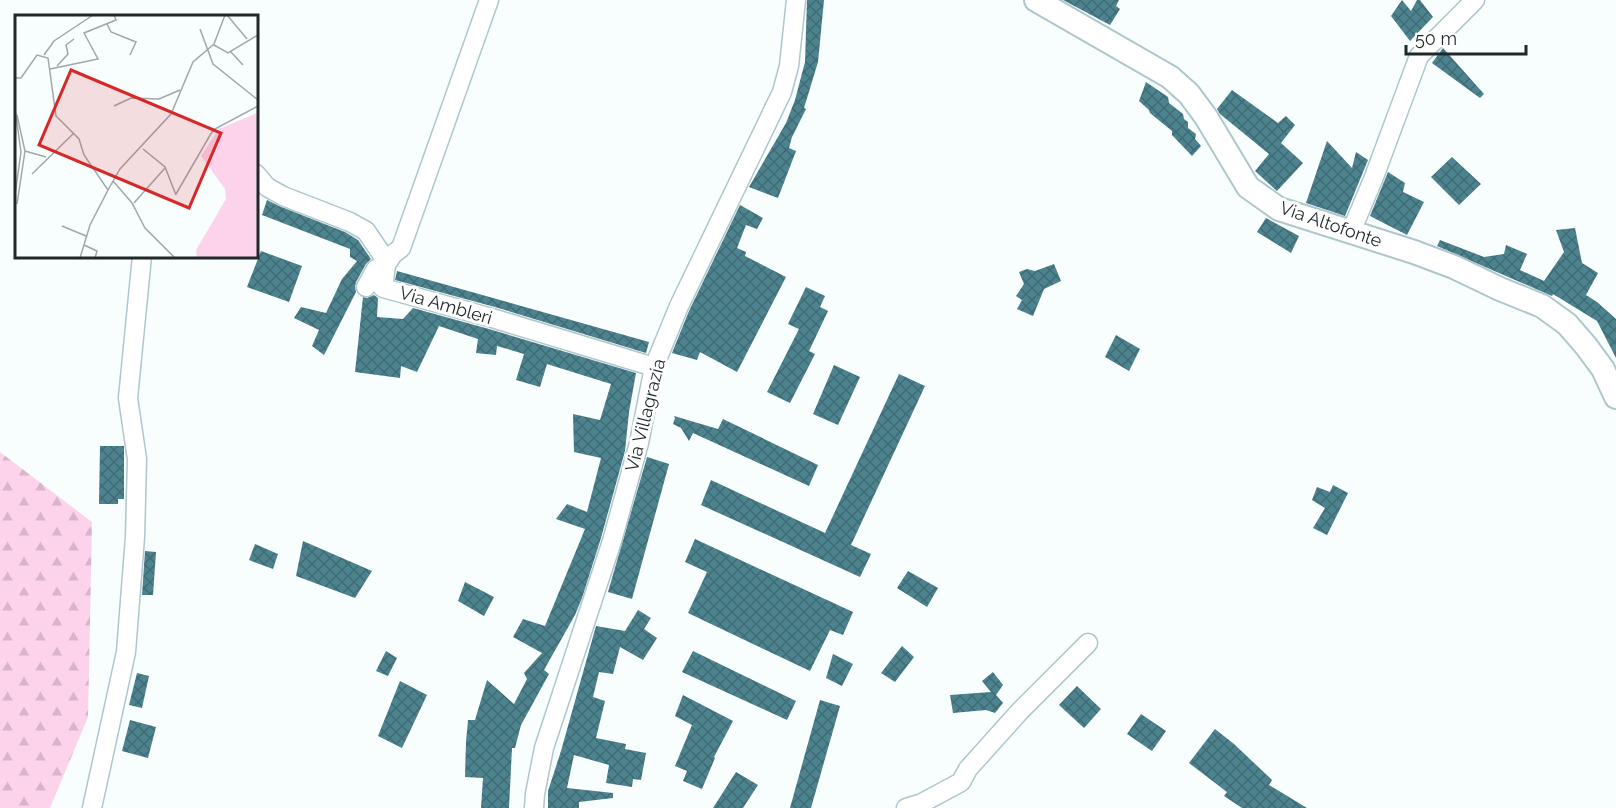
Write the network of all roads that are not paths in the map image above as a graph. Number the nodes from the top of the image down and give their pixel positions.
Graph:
1 (489, 0) edge
2 (796, 0) edge
3 (1036, 0) edge
4 (1475, 0) edge
5 (258, 176) edge
6 (1351, 232) junction
7 (142, 258) edge
8 (386, 265) junction
9 (366, 287) dead end
10 (654, 367) junction
11 (1616, 397) edge
12 (1088, 642) dead end
13 (92, 808) edge
14 (534, 808) edge
15 (906, 808) edge

1 - 8 street
2 - 10 street, Via Villagrazia
3 - 6 main road, Via Altofonte
4 - 6 street
5 - 8 street, Via Ambleri
6 - 11 main road, Via Altofonte
7 - 13 street
8 - 9 street
8 - 10 street, Via Ambleri
10 - 14 street, Via Villagrazia
12 - 15 street

